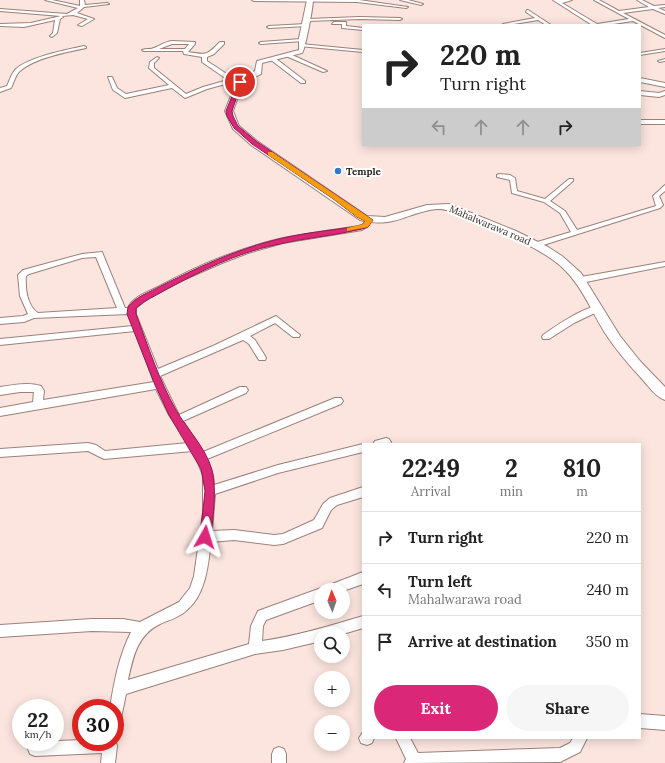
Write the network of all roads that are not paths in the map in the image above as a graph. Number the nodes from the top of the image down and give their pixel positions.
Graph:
1 (48, 0) edge
2 (82, 0) edge
3 (254, 0) edge
4 (402, 0) edge
5 (570, 0) edge
6 (596, 0) edge
7 (639, 0) edge
8 (556, 1) edge
9 (310, 2) edge
10 (107, 4) dead end
11 (421, 4) dead end
12 (0, 6) edge
13 (14, 6) dead end
14 (665, 6) edge
15 (82, 7) junction
16 (384, 7) dead end
17 (406, 7) dead end
18 (654, 8) junction
19 (0, 10) edge
20 (527, 11) dead end
21 (619, 12) junction
22 (39, 13) junction
23 (665, 13) edge
24 (69, 14) junction
25 (58, 18) junction
26 (400, 19) dead end
27 (538, 19) junction
28 (633, 20) junction
29 (45, 22) junction
30 (307, 23) junction
31 (505, 24) edge
32 (547, 24) edge
33 (593, 24) edge
34 (605, 24) edge
35 (641, 24) edge
36 (641, 24) edge
37 (0, 25) edge
38 (80, 25) dead end
39 (269, 27) dead end
40 (362, 29) edge
41 (665, 33) edge
42 (660, 34) junction
43 (52, 36) dead end
44 (665, 37) edge
45 (222, 43) dead end
46 (261, 43) dead end
47 (301, 43) junction
48 (84, 46) dead end
49 (144, 50) dead end
50 (155, 50) junction
51 (362, 50) edge
52 (641, 50) edge
53 (665, 50) edge
54 (185, 51) junction
55 (646, 53) junction
56 (641, 54) edge
57 (288, 55) junction
58 (205, 56) junction
59 (157, 58) dead end
60 (273, 58) junction
61 (325, 71) dead end
62 (110, 78) dead end
63 (245, 78) junction
64 (232, 80) junction
65 (641, 80) edge
66 (303, 82) dead end
67 (665, 85) edge
68 (172, 86) junction
69 (0, 90) edge
70 (641, 93) edge
71 (665, 93) edge
72 (641, 122) edge
73 (665, 122) edge
74 (499, 176) dead end
75 (571, 180) dead end
76 (665, 187) edge
77 (546, 201) junction
78 (369, 220) junction
79 (575, 233) junction
80 (537, 245) junction
81 (665, 264) edge
82 (581, 280) junction
83 (598, 308) junction
84 (126, 311) junction
85 (34, 315) junction
86 (0, 321) edge
87 (138, 328) junction
88 (296, 335) dead end
89 (244, 336) junction
90 (546, 337) dead end
91 (0, 342) edge
92 (262, 358) dead end
93 (155, 374) junction
94 (159, 385) junction
95 (243, 390) dead end
96 (0, 391) edge
97 (665, 395) edge
98 (338, 401) dead end
99 (41, 404) junction
100 (0, 412) edge
101 (177, 420) junction
102 (195, 447) junction
103 (362, 448) edge
104 (0, 453) edge
105 (201, 457) junction
106 (210, 491) junction
107 (362, 492) edge
108 (205, 537) junction
109 (362, 578) edge
110 (350, 583) edge
111 (314, 596) edge
112 (362, 622) edge
113 (346, 627) edge
114 (141, 629) junction
115 (0, 631) edge
116 (314, 636) edge
117 (255, 648) junction
118 (120, 689) junction
119 (118, 699) edge
120 (641, 721) edge
121 (665, 723) edge
122 (402, 739) edge
123 (580, 739) edge
124 (109, 751) edge
125 (413, 762) edge
126 (108, 763) edge

1 - 15 street
2 - 15 street
3 - 9 street
4 - 11 street
5 - 8 street
6 - 21 street
7 - 18 street
8 - 33 street
9 - 16 street
9 - 17 street
9 - 30 street
10 - 15 street
12 - 13 street
14 - 18 street
15 - 24 street
18 - 21 street
18 - 23 street
19 - 22 street
20 - 27 street
21 - 28 street
22 - 24 street
22 - 29 street
24 - 25 street
24 - 38 street
25 - 29 street
25 - 43 street
26 - 30 street
27 - 31 street
27 - 32 street
28 - 34 street
28 - 36 street
29 - 37 street
30 - 39 street
30 - 40 street
30 - 47 street
35 - 42 street
41 - 42 street
42 - 44 street
45 - 58 street
46 - 47 street
47 - 51 street
47 - 57 street
48 - 69 street
49 - 50 street
50 - 54 street
50 - 54 street
52 - 55 street
53 - 55 street
54 - 58 street
55 - 56 street
57 - 60 street
57 - 61 street
58 - 64 street
59 - 68 street
60 - 63 street
60 - 66 street
62 - 68 street
63 - 64 street
63 - 78 street
64 - 68 street
65 - 67 street
70 - 71 street
72 - 73 street
74 - 77 street
75 - 77 street
76 - 79 street
77 - 79 street
78 - 80 street, Mahalwarawa road
78 - 84 street
79 - 80 street
80 - 82 street, Mahalwarawa road
81 - 82 street
82 - 83 street, Mahalwarawa road
83 - 90 street
83 - 97 street, Mahalwarawa road
84 - 85 street
84 - 85 street
84 - 87 street
85 - 86 street
87 - 91 street
87 - 93 street
88 - 89 street
89 - 92 street
89 - 93 street
93 - 94 street
94 - 99 street
94 - 101 street
95 - 101 street
96 - 99 street
98 - 105 street
99 - 100 street
101 - 102 street
102 - 104 street
102 - 105 street
103 - 106 street
105 - 106 street
106 - 108 street
107 - 108 street
108 - 114 street
109 - 110 street
111 - 117 street
112 - 113 street
114 - 115 street
114 - 118 street
116 - 117 street
117 - 118 street
118 - 119 street
120 - 121 street
122 - 125 street
123 - 125 street
124 - 126 street

